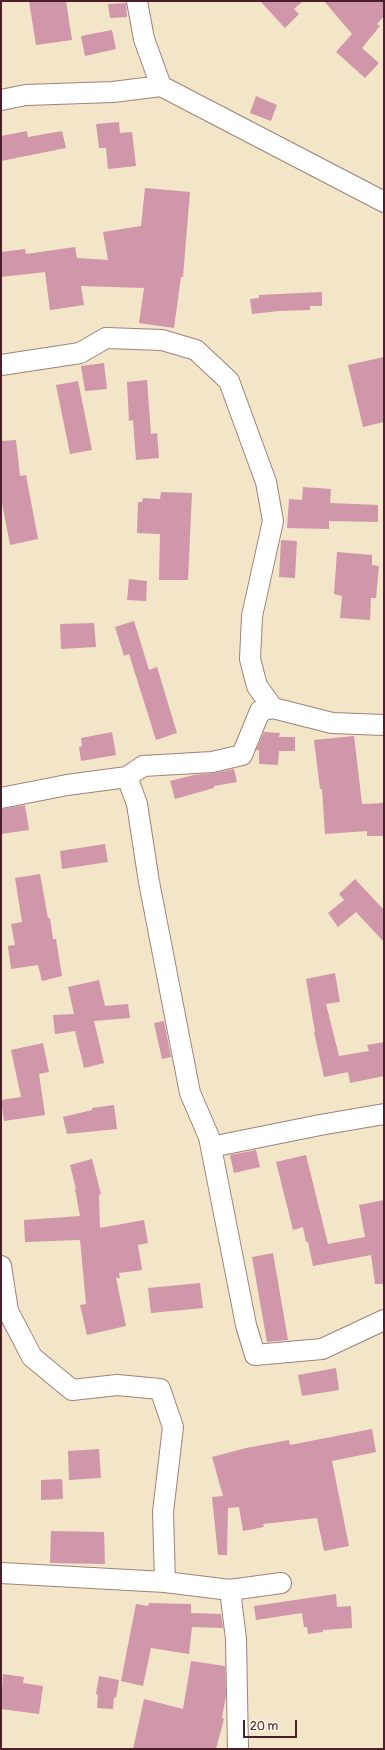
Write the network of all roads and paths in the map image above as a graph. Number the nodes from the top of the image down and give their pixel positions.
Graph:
1 (137, 1) edge
2 (161, 86) junction
3 (1, 100) edge
4 (384, 202) edge
5 (1, 365) edge
6 (272, 708) junction
7 (384, 725) edge
8 (127, 777) junction
9 (1, 798) edge
10 (384, 1114) edge
11 (211, 1147) junction
12 (1, 1266) edge
13 (384, 1320) edge
14 (1, 1573) edge
15 (165, 1582) junction
16 (281, 1583) dead end
17 (230, 1590) junction
18 (238, 1749) edge

1 - 2 street
2 - 3 street
2 - 4 street
5 - 6 street
6 - 7 street
6 - 8 street
8 - 9 street
8 - 11 street
10 - 11 street
11 - 13 street
12 - 15 street
14 - 15 street
15 - 17 street
16 - 17 street
17 - 18 street

